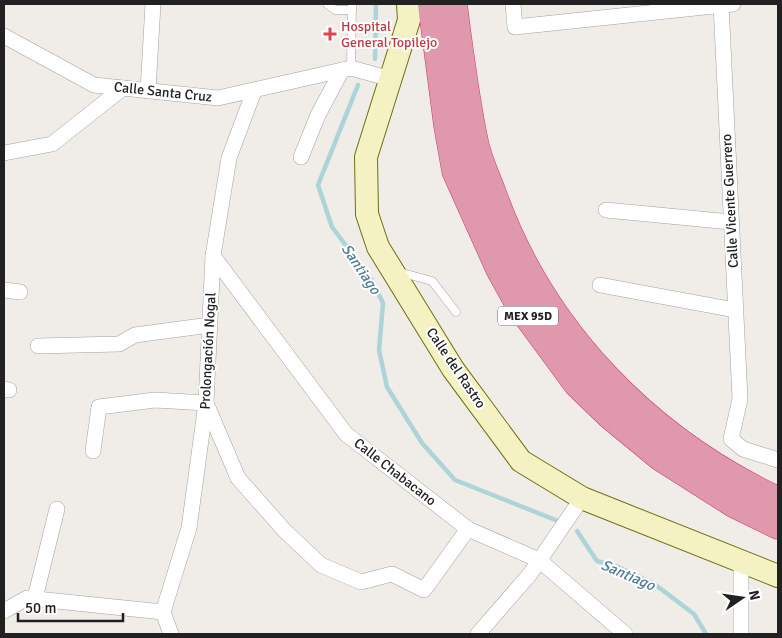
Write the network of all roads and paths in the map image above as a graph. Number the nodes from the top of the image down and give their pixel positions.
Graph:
1 (153, 4) edge
2 (327, 4) edge
3 (408, 4) edge
4 (432, 4) edge
5 (453, 4) edge
6 (513, 4) edge
7 (725, 4) edge
8 (352, 7) edge
9 (4, 36) edge
10 (347, 69) junction
11 (391, 79) junction
12 (123, 88) junction
13 (148, 90) junction
14 (254, 91) junction
15 (4, 153) edge
16 (301, 158) dead end
17 (606, 210) dead end
18 (731, 222) junction
19 (213, 256) junction
20 (392, 270) junction
21 (600, 285) dead end
22 (4, 290) edge
23 (20, 292) dead end
24 (736, 310) junction
25 (456, 312) dead end
26 (210, 325) junction
27 (38, 346) dead end
28 (206, 403) junction
29 (93, 451) dead end
30 (778, 460) edge
31 (582, 498) junction
32 (778, 501) edge
33 (57, 509) dead end
34 (778, 525) edge
35 (468, 529) junction
36 (539, 560) junction
37 (741, 561) junction
38 (778, 576) edge
39 (35, 598) junction
40 (4, 611) edge
41 (163, 612) junction
42 (171, 634) edge
43 (478, 634) edge
44 (624, 634) edge
45 (741, 634) edge

1 - 13 street
2 - 8 lane
3 - 11 main road, Calle del Rastro
4 - 34 highway, MEX 95D
5 - 32 highway, MEX 95D
6 - 7 street
7 - 18 street, Calle Vicente Guerrero
8 - 10 lane
9 - 12 street, Calle Santa Cruz
10 - 11 street, Calle Santa Cruz
10 - 14 street, Calle Santa Cruz
10 - 16 street
11 - 20 main road, Calle del Rastro
12 - 13 street, Calle Santa Cruz
12 - 15 street
13 - 14 street, Calle Santa Cruz
14 - 19 street, Prolongación Nogal
17 - 18 street
18 - 24 street, Calle Vicente Guerrero
19 - 26 street, Prolongación Nogal
19 - 35 street, Calle Chabacano
20 - 25 lane
20 - 31 main road, Calle del Rastro
21 - 24 street
22 - 23 street
24 - 30 street, Calle Vicente Guerrero
26 - 27 street
26 - 28 street, Prolongación Nogal
28 - 29 street
28 - 35 street
28 - 41 street, Prolongación Nogal
31 - 36 street
31 - 37 main road, Calle del Rastro
33 - 39 street
35 - 36 street, Calle Chabacano
36 - 43 street
36 - 44 street, Calle Chabacano
37 - 38 main road, Calle del Rastro
37 - 45 street
39 - 40 street
39 - 41 street
41 - 42 street

